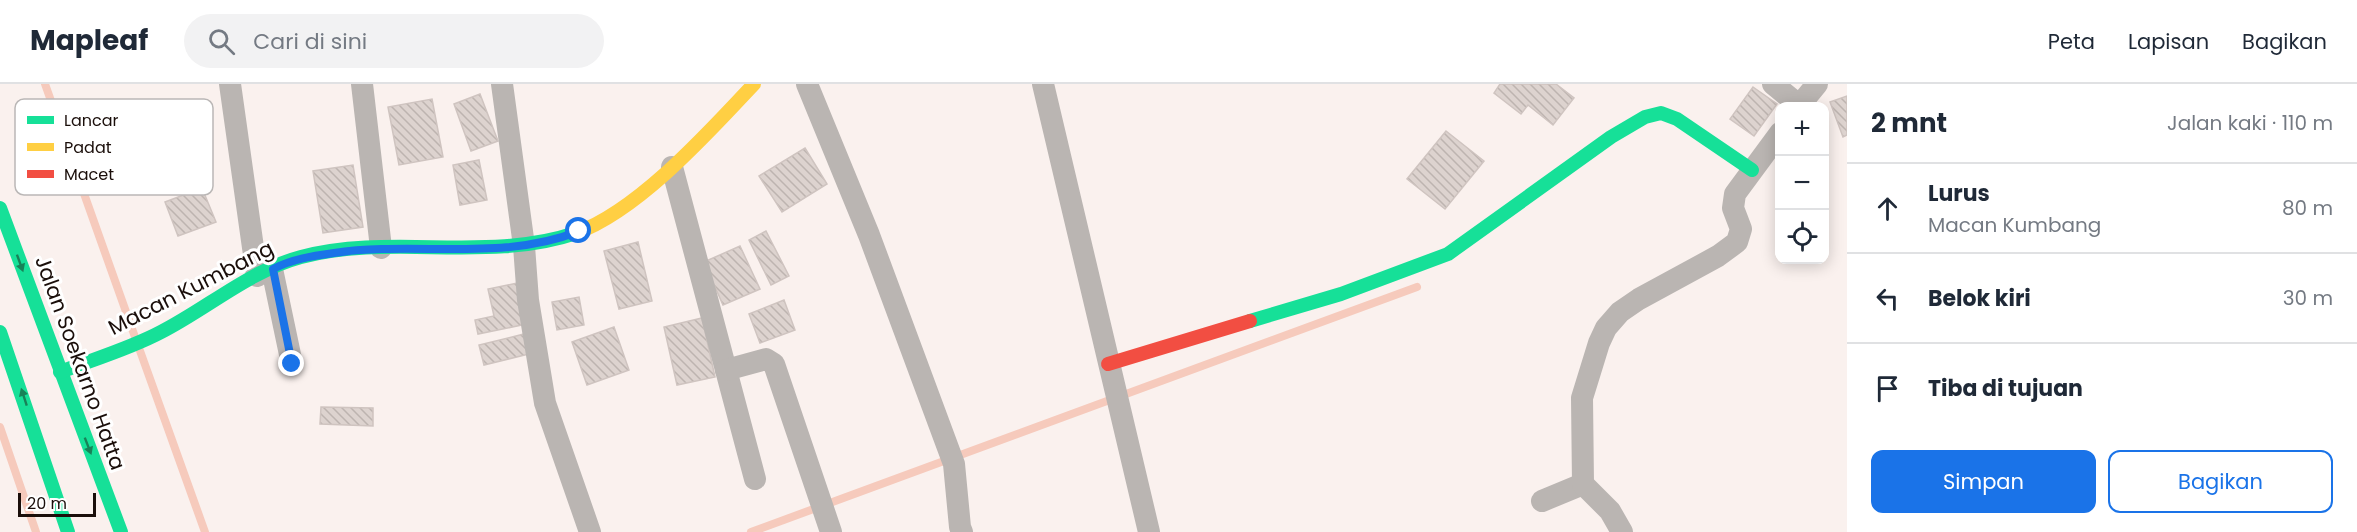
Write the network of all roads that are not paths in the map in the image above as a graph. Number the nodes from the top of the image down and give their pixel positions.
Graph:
1 (230, 84) edge
2 (363, 84) edge
3 (502, 84) edge
4 (754, 84) edge
5 (807, 84) edge
6 (1043, 84) edge
7 (1773, 84) edge
8 (1817, 84) edge
9 (1795, 102) edge
10 (1803, 102) edge
11 (1775, 138) edge
12 (672, 167) junction
13 (1752, 170) junction
14 (0, 208) edge
15 (524, 246) junction
16 (381, 248) junction
17 (265, 272) junction
18 (0, 332) edge
19 (292, 364) dead end
20 (726, 370) junction
21 (60, 372) junction
22 (1112, 383) junction
23 (755, 479) dead end
24 (1583, 484) junction
25 (1542, 501) dead end
26 (829, 524) edge
27 (68, 532) edge
28 (121, 532) edge
29 (590, 532) edge
30 (962, 532) edge
31 (1149, 532) edge
32 (1622, 532) edge

1 - 17 street
2 - 16 street
3 - 15 street
4 - 12 main road, Macan Kumbang
5 - 30 street
6 - 22 street
7 - 9 street
8 - 10 street
11 - 13 street
12 - 15 main road, Macan Kumbang
12 - 20 street
13 - 22 main road
13 - 24 street
14 -> 21 main road, Jalan Soekarno Hatta
15 - 16 main road, Macan Kumbang
15 - 29 street
16 - 17 main road, Macan Kumbang
17 - 19 street
17 - 21 main road, Macan Kumbang
27 -> 18 main road
20 - 23 street
20 - 26 street
21 -> 28 main road, Jalan Soekarno Hatta
22 - 31 street
24 - 25 street
24 - 32 street

